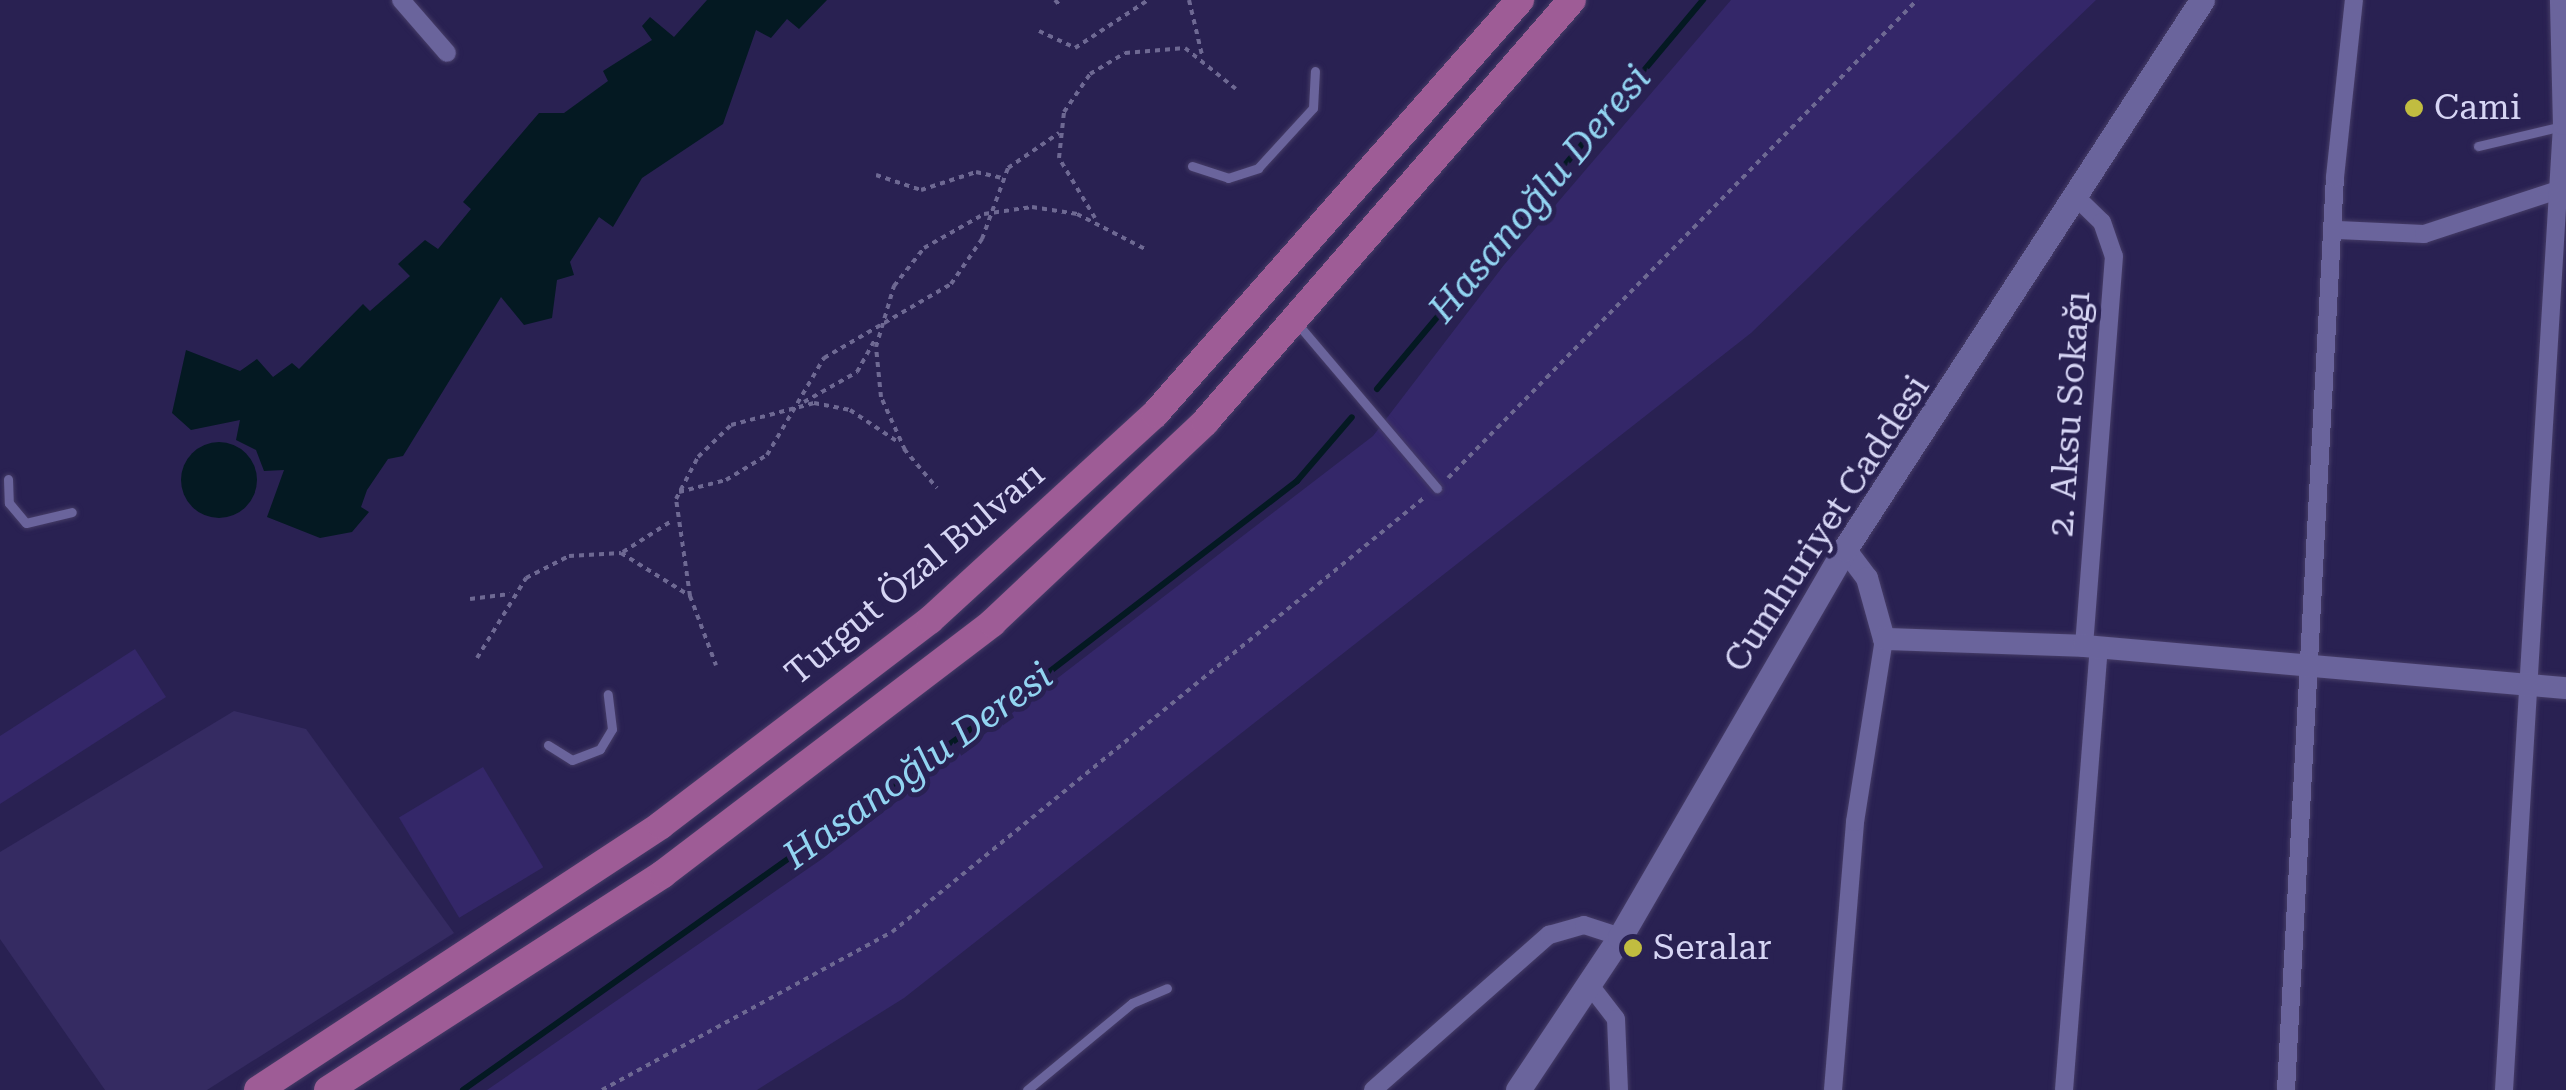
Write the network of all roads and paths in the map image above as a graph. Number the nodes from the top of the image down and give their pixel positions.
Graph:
1 (402, 0) edge
2 (1055, 0) edge
3 (1148, 0) edge
4 (1188, 0) edge
5 (1520, 0) edge
6 (1572, 0) edge
7 (1917, 0) edge
8 (2202, 0) edge
9 (2354, 0) edge
10 (2560, 0) edge
11 (1061, 7) dead end
12 (1038, 30) dead end
13 (447, 52) dead end
14 (1202, 55) junction
15 (1315, 71) dead end
16 (1236, 89) dead end
17 (2562, 126) junction
18 (1058, 133) junction
19 (2478, 146) dead end
20 (1192, 166) dead end
21 (876, 175) dead end
22 (1003, 178) junction
23 (2558, 190) junction
24 (2078, 199) junction
25 (992, 212) junction
26 (1099, 222) junction
27 (2338, 230) junction
28 (1145, 249) dead end
29 (1294, 320) junction
30 (880, 328) junction
31 (800, 404) junction
32 (905, 450) junction
33 (8, 480) dead end
34 (937, 488) dead end
35 (1437, 488) junction
36 (679, 492) junction
37 (72, 512) dead end
38 (673, 520) junction
39 (1845, 549) junction
40 (621, 553) junction
41 (512, 593) junction
42 (690, 596) junction
43 (470, 599) dead end
44 (1884, 639) junction
45 (2092, 647) junction
46 (477, 658) dead end
47 (716, 665) dead end
48 (2308, 670) junction
49 (2522, 684) junction
50 (2566, 688) edge
51 (608, 694) dead end
52 (548, 744) dead end
53 (1620, 937) junction
54 (1589, 984) junction
55 (1167, 988) dead end
56 (258, 1090) edge
57 (328, 1090) edge
58 (602, 1090) edge
59 (1027, 1090) edge
60 (1373, 1090) edge
61 (1518, 1090) edge
62 (1618, 1090) edge
63 (1833, 1090) edge
64 (2064, 1090) edge
65 (2286, 1090) edge
66 (2504, 1090) edge

1 - 13 street
2 - 11 path
3 - 12 path
4 - 14 path
5 - 56 main road, Turgut Özal Bulvarı
6 - 29 main road
7 - 35 path
8 - 24 main road, Cumhuriyet Caddesi
9 - 27 street
10 - 17 street
14 - 16 path
14 - 18 path
15 - 20 lane
17 - 19 lane
17 - 23 street
18 - 22 path
18 - 26 path
21 - 22 path
22 - 25 path
23 - 27 street
23 - 49 street
24 - 39 main road, Cumhuriyet Caddesi
24 - 45 street, 2. Aksu Sokağı
25 - 26 path
25 - 30 path
25 - 30 path
26 - 28 path
27 - 48 street
29 - 35 lane
29 - 57 main road
30 - 31 path
30 - 31 path
30 - 32 path
31 - 32 path
31 - 36 path
31 - 36 path
32 - 34 path
33 - 37 lane
35 - 58 path
36 - 38 path
38 - 40 path
38 - 42 path
39 - 44 street
39 - 53 main road, Cumhuriyet Caddesi
40 - 41 path
40 - 42 path
41 - 43 path
41 - 46 path
42 - 47 path
44 - 45 street
44 - 63 street
45 - 48 street
45 - 64 street, 2. Aksu Sokağı
48 - 49 street
48 - 65 street
49 - 50 street
49 - 66 street
51 - 52 lane
53 - 54 main road, Cumhuriyet Caddesi
53 - 60 street
54 - 61 main road, Cumhuriyet Caddesi
54 - 62 street
55 - 59 lane

